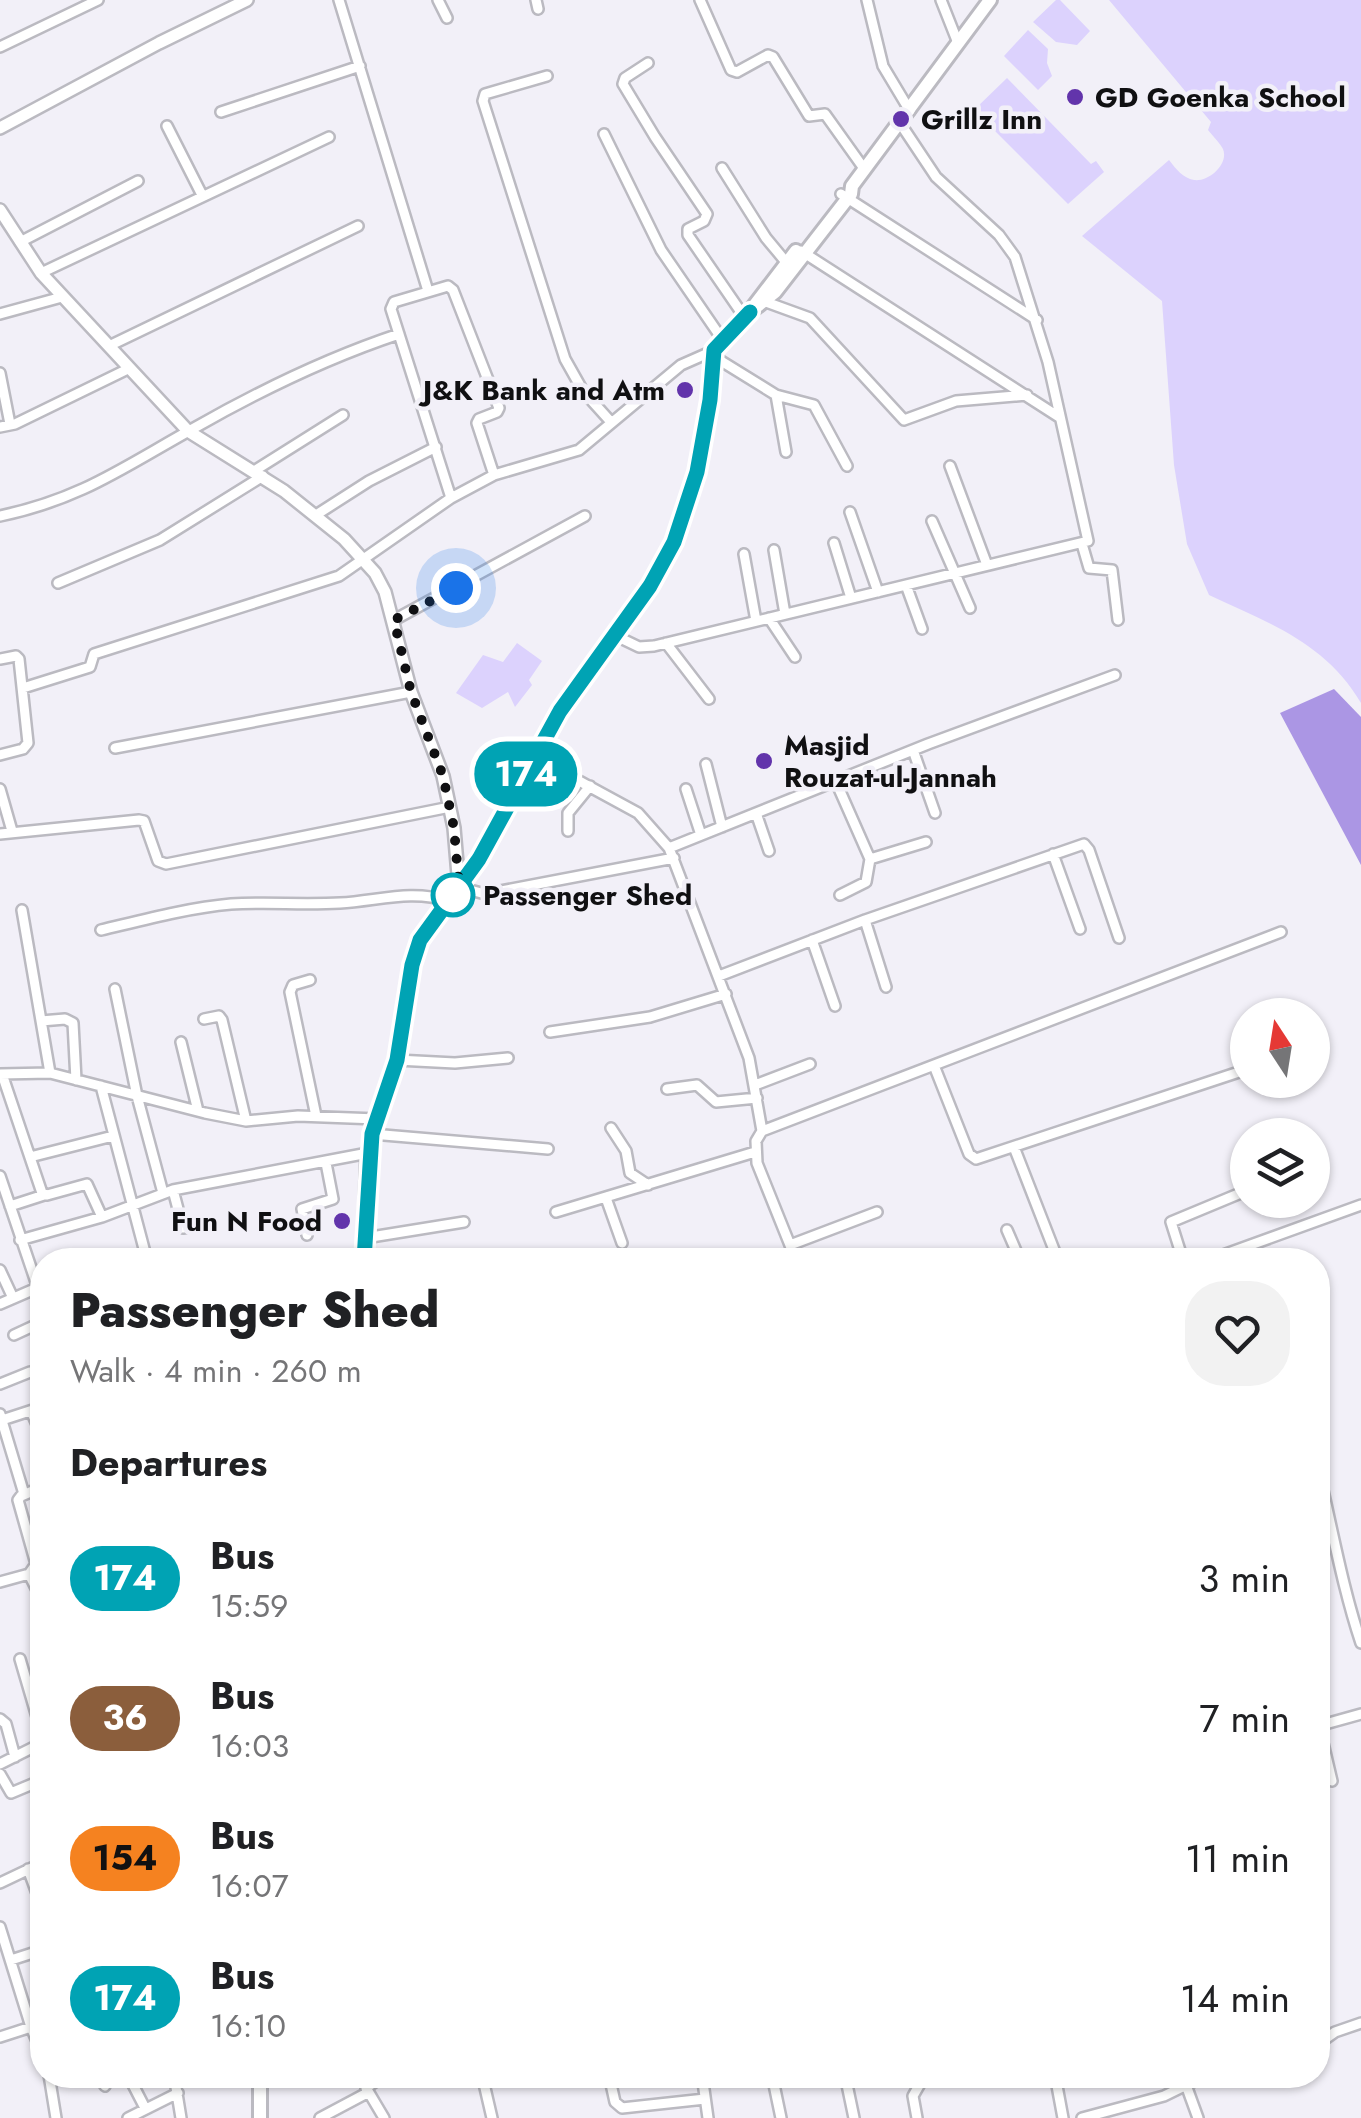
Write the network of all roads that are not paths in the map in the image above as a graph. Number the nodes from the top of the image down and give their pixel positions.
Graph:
1 (98, 0) edge
2 (247, 0) edge
3 (340, 0) edge
4 (438, 0) edge
5 (700, 0) edge
6 (866, 0) edge
7 (941, 0) edge
8 (990, 0) edge
9 (448, 18) dead end
10 (958, 43) junction
11 (0, 47) edge
12 (648, 63) dead end
13 (360, 66) junction
14 (547, 76) dead end
15 (910, 111) junction
16 (221, 112) dead end
17 (900, 124) junction
18 (167, 126) dead end
19 (0, 128) edge
20 (604, 134) dead end
21 (329, 137) dead end
22 (722, 168) dead end
23 (864, 170) junction
24 (138, 181) dead end
25 (847, 193) junction
26 (202, 196) junction
27 (0, 211) edge
28 (358, 226) dead end
29 (20, 242) junction
30 (801, 251) junction
31 (786, 262) junction
32 (41, 274) junction
33 (428, 291) junction
34 (62, 297) junction
35 (766, 302) junction
36 (0, 314) edge
37 (748, 315) junction
38 (1037, 320) junction
39 (399, 334) junction
40 (110, 345) junction
41 (717, 349) junction
42 (130, 368) junction
43 (0, 374) edge
44 (776, 395) junction
45 (1027, 395) junction
46 (343, 415) dead end
47 (1059, 417) junction
48 (610, 422) junction
49 (5, 425) edge
50 (188, 432) junction
51 (436, 447) junction
52 (786, 452) dead end
53 (847, 466) dead end
54 (950, 466) dead end
55 (258, 474) junction
56 (494, 475) junction
57 (451, 498) junction
58 (850, 512) dead end
59 (316, 515) junction
60 (0, 516) edge
61 (585, 516) dead end
62 (932, 521) dead end
63 (834, 543) dead end
64 (1082, 544) junction
65 (774, 550) dead end
66 (744, 554) dead end
67 (362, 559) junction
68 (987, 565) junction
69 (954, 573) junction
70 (58, 583) dead end
71 (906, 585) junction
72 (878, 592) junction
73 (851, 598) junction
74 (970, 608) dead end
75 (785, 614) junction
76 (770, 618) junction
77 (394, 620) junction
78 (1118, 620) dead end
79 (756, 621) junction
80 (922, 629) dead end
81 (614, 635) junction
82 (666, 643) junction
83 (795, 657) dead end
84 (0, 659) edge
85 (1115, 674) dead end
86 (22, 688) junction
87 (411, 692) junction
88 (709, 700) dead end
89 (115, 748) dead end
90 (912, 750) junction
91 (0, 755) edge
92 (535, 757) junction
93 (706, 764) dead end
94 (836, 782) junction
95 (590, 786) junction
96 (0, 788) edge
97 (686, 789) dead end
98 (450, 806) junction
99 (935, 812) dead end
100 (756, 813) junction
101 (722, 826) junction
102 (12, 831) junction
103 (568, 831) dead end
104 (0, 834) edge
105 (702, 835) junction
106 (926, 842) dead end
107 (769, 850) dead end
108 (671, 853) junction
109 (1053, 854) junction
110 (870, 859) junction
111 (459, 887) junction
112 (840, 895) dead end
113 (448, 901) junction
114 (22, 910) dead end
115 (865, 920) junction
116 (1080, 929) dead end
117 (100, 930) dead end
118 (1281, 932) dead end
119 (1119, 938) dead end
120 (812, 940) junction
121 (719, 976) junction
122 (310, 980) dead end
123 (886, 987) dead end
124 (115, 990) dead end
125 (726, 994) junction
126 (835, 1006) dead end
127 (204, 1018) dead end
128 (41, 1021) junction
129 (550, 1032) dead end
130 (181, 1042) dead end
131 (508, 1058) dead end
132 (397, 1060) junction
133 (810, 1064) dead end
134 (935, 1068) junction
135 (50, 1073) junction
136 (1, 1074) edge
137 (1230, 1076) edge
138 (76, 1080) junction
139 (755, 1085) junction
140 (101, 1086) junction
141 (667, 1089) dead end
142 (137, 1096) junction
143 (757, 1098) junction
144 (198, 1112) junction
145 (316, 1116) junction
146 (377, 1119) junction
147 (246, 1120) junction
148 (612, 1128) dead end
149 (762, 1132) junction
150 (372, 1134) junction
151 (113, 1136) junction
152 (1014, 1147) junction
153 (548, 1149) dead end
154 (755, 1152) junction
155 (368, 1153) junction
156 (30, 1156) junction
157 (326, 1163) junction
158 (0, 1176) edge
159 (648, 1185) junction
160 (168, 1192) junction
161 (44, 1195) junction
162 (1230, 1197) edge
163 (606, 1198) junction
164 (134, 1204) junction
165 (10, 1206) junction
166 (1361, 1206) edge
167 (556, 1212) dead end
168 (877, 1212) dead end
169 (102, 1217) junction
170 (464, 1222) dead end
171 (206, 1226) dead end
172 (1007, 1230) dead end
173 (307, 1235) dead end
174 (365, 1238) junction
175 (20, 1240) junction
176 (622, 1243) dead end
177 (145, 1248) edge
178 (365, 1248) edge
179 (791, 1248) edge
180 (803, 1248) edge
181 (1015, 1248) edge
182 (1053, 1248) edge
183 (1179, 1248) edge
184 (1243, 1248) edge
185 (30, 1268) edge
186 (0, 1270) edge
187 (30, 1291) edge
188 (13, 1298) junction
189 (0, 1304) edge
190 (30, 1328) edge
191 (14, 1335) dead end
192 (30, 1372) edge
193 (0, 1384) edge
194 (30, 1410) edge
195 (1, 1417) edge
196 (14, 1462) junction
197 (0, 1468) edge
198 (30, 1492) edge
199 (24, 1494) junction
200 (1330, 1516) edge
201 (30, 1534) edge
202 (29, 1574) edge
203 (0, 1582) edge
204 (1361, 1643) edge
205 (20, 1659) dead end
206 (28, 1684) joint
207 (30, 1691) edge
208 (1361, 1714) edge
209 (0, 1719) edge
210 (1330, 1723) edge
211 (30, 1750) edge
212 (14, 1757) junction
213 (0, 1764) edge
214 (1330, 1772) edge
215 (0, 1774) edge
216 (1332, 1780) dead end
217 (30, 1785) edge
218 (28, 1870) joint
219 (30, 1875) edge
220 (0, 1883) edge
221 (0, 1927) edge
222 (3, 1946) edge
223 (30, 1954) edge
224 (11, 1960) junction
225 (1361, 2023) edge
226 (30, 2024) edge
227 (30, 2027) edge
228 (1330, 2036) edge
229 (0, 2037) edge
230 (51, 2088) edge
231 (135, 2088) edge
232 (177, 2088) edge
233 (261, 2088) edge
234 (366, 2088) edge
235 (485, 2088) edge
236 (612, 2088) edge
237 (704, 2088) edge
238 (774, 2088) edge
239 (848, 2088) edge
240 (918, 2088) edge
241 (1058, 2088) edge
242 (1179, 2088) edge
243 (1183, 2088) edge
244 (368, 2092) junction
245 (178, 2093) junction
246 (705, 2099) junction
247 (146, 2108) junction
248 (262, 2116) edge
249 (56, 2118) edge
250 (128, 2118) edge
251 (181, 2118) edge
252 (320, 2118) edge
253 (384, 2118) edge
254 (492, 2118) edge
255 (708, 2118) edge
256 (780, 2118) edge
257 (854, 2118) edge
258 (917, 2118) edge
259 (1064, 2118) edge
260 (1082, 2118) edge
261 (1198, 2118) edge

1 - 11 street
2 - 19 street
3 - 13 street
4 - 9 street
5 - 23 street
6 - 15 street
7 - 10 street
8 - 10 main road
10 - 15 main road
12 - 37 street
13 - 16 street
13 - 33 street
14 - 48 street
15 - 17 main road
17 - 23 main road
17 - 38 street
18 - 26 street
20 - 41 street
21 - 26 street
22 - 31 street
23 - 25 main road
24 - 29 street
25 - 30 main road
25 - 38 street
26 - 32 street
27 - 29 street
28 - 40 street
29 - 32 street
30 - 31 main road
30 - 35 main road
30 - 45 street
31 - 37 main road
32 - 34 street
33 - 39 street
33 - 56 street
34 - 36 street
34 - 40 street
35 - 37 main road
35 - 45 street
37 - 41 main road
38 - 47 street
39 - 50 street
39 - 51 street
40 - 42 street
41 - 44 street
41 - 48 street
41 - 81 main road
42 - 49 street
42 - 50 street
43 - 49 street
44 - 52 street
44 - 53 street
45 - 47 street
46 - 55 street
47 - 64 street
48 - 56 street
50 - 55 street
50 - 60 street
51 - 57 street
51 - 59 street
54 - 68 street
55 - 59 street
55 - 70 street
56 - 57 street
57 - 67 street
58 - 72 street
59 - 67 street
61 - 77 street
62 - 69 street
63 - 73 street
64 - 68 street
64 - 78 street
65 - 75 street
66 - 79 street
67 - 77 street
67 - 86 street
68 - 69 street
69 - 71 street
69 - 74 street
71 - 72 street
71 - 80 street
72 - 73 street
73 - 75 street
75 - 76 street
76 - 79 street
76 - 83 street
77 - 87 street
79 - 82 street
81 - 82 street
81 - 92 main road
82 - 88 street
84 - 86 street
85 - 90 street
86 - 91 street
87 - 89 street
87 - 98 street
90 - 94 street
90 - 99 street
92 - 95 street
92 - 111 main road
93 - 101 street
94 - 100 street
94 - 110 street
95 - 103 street
95 - 108 street
96 - 102 street
97 - 105 street
98 - 102 street
98 - 111 street
100 - 101 street
100 - 107 street
101 - 105 street
102 - 104 street
105 - 108 street
106 - 110 street
108 - 111 street
108 - 121 street
109 - 115 street
109 - 116 street
109 - 119 street
110 - 112 street
111 - 113 main road
113 - 117 street
113 - 132 main road
114 - 128 street
115 - 120 street
115 - 123 street
118 - 134 street
120 - 121 street
120 - 126 street
121 - 125 street
122 - 145 street
124 - 142 street
125 - 129 street
125 - 139 street
127 - 147 street
128 - 135 street
128 - 138 street
130 - 144 street
131 - 132 street
132 - 146 main road
133 - 139 street
134 - 149 street
134 - 152 street
135 - 136 street
135 - 138 street
136 - 156 street
137 - 152 street
138 - 140 street
139 - 143 street
140 - 142 street
140 - 151 street
141 - 143 street
142 - 144 street
142 - 160 street
143 - 149 street
144 - 147 street
145 - 146 street
145 - 147 street
146 - 150 main road
148 - 159 street
149 - 154 street
150 - 153 street
150 - 155 main road
151 - 156 street
151 - 164 street
152 - 182 street
154 - 159 street
154 - 179 street
155 - 157 street
155 - 174 main road
156 - 161 street
157 - 160 street
157 - 173 street
158 - 165 street
159 - 163 street
160 - 164 street
160 - 171 street
161 - 165 street
161 - 169 street
162 - 183 street
163 - 167 street
163 - 176 street
164 - 169 street
164 - 177 street
165 - 175 street
166 - 184 street
168 - 180 street
169 - 175 street
170 - 174 street
172 - 181 street
174 - 178 main road
175 - 185 street
186 - 188 street
187 - 188 street
188 - 189 street
190 - 191 street
192 - 193 street
194 - 195 street
195 - 196 street
196 - 197 street
196 - 199 street
198 - 199 street
199 - 201 street
200 - 204 street
202 - 203 street
205 - 206 street
206 - 207 street
208 - 210 street
209 - 212 street
211 - 212 street
212 - 213 street
214 - 216 street
215 - 217 street
218 - 219 street
218 - 220 street
221 - 222 street
222 - 224 street
223 - 224 street
224 - 226 street
225 - 228 street
227 - 229 street
230 - 249 street
231 - 247 street
232 - 245 street
233 - 248 main road
234 - 244 street
235 - 254 street
236 - 246 street
237 - 246 street
238 - 256 street
239 - 257 street
240 - 258 street
241 - 259 street
242 - 260 street
243 - 261 street
244 - 252 street
244 - 253 street
245 - 247 street
245 - 251 street
246 - 255 street
247 - 250 street

